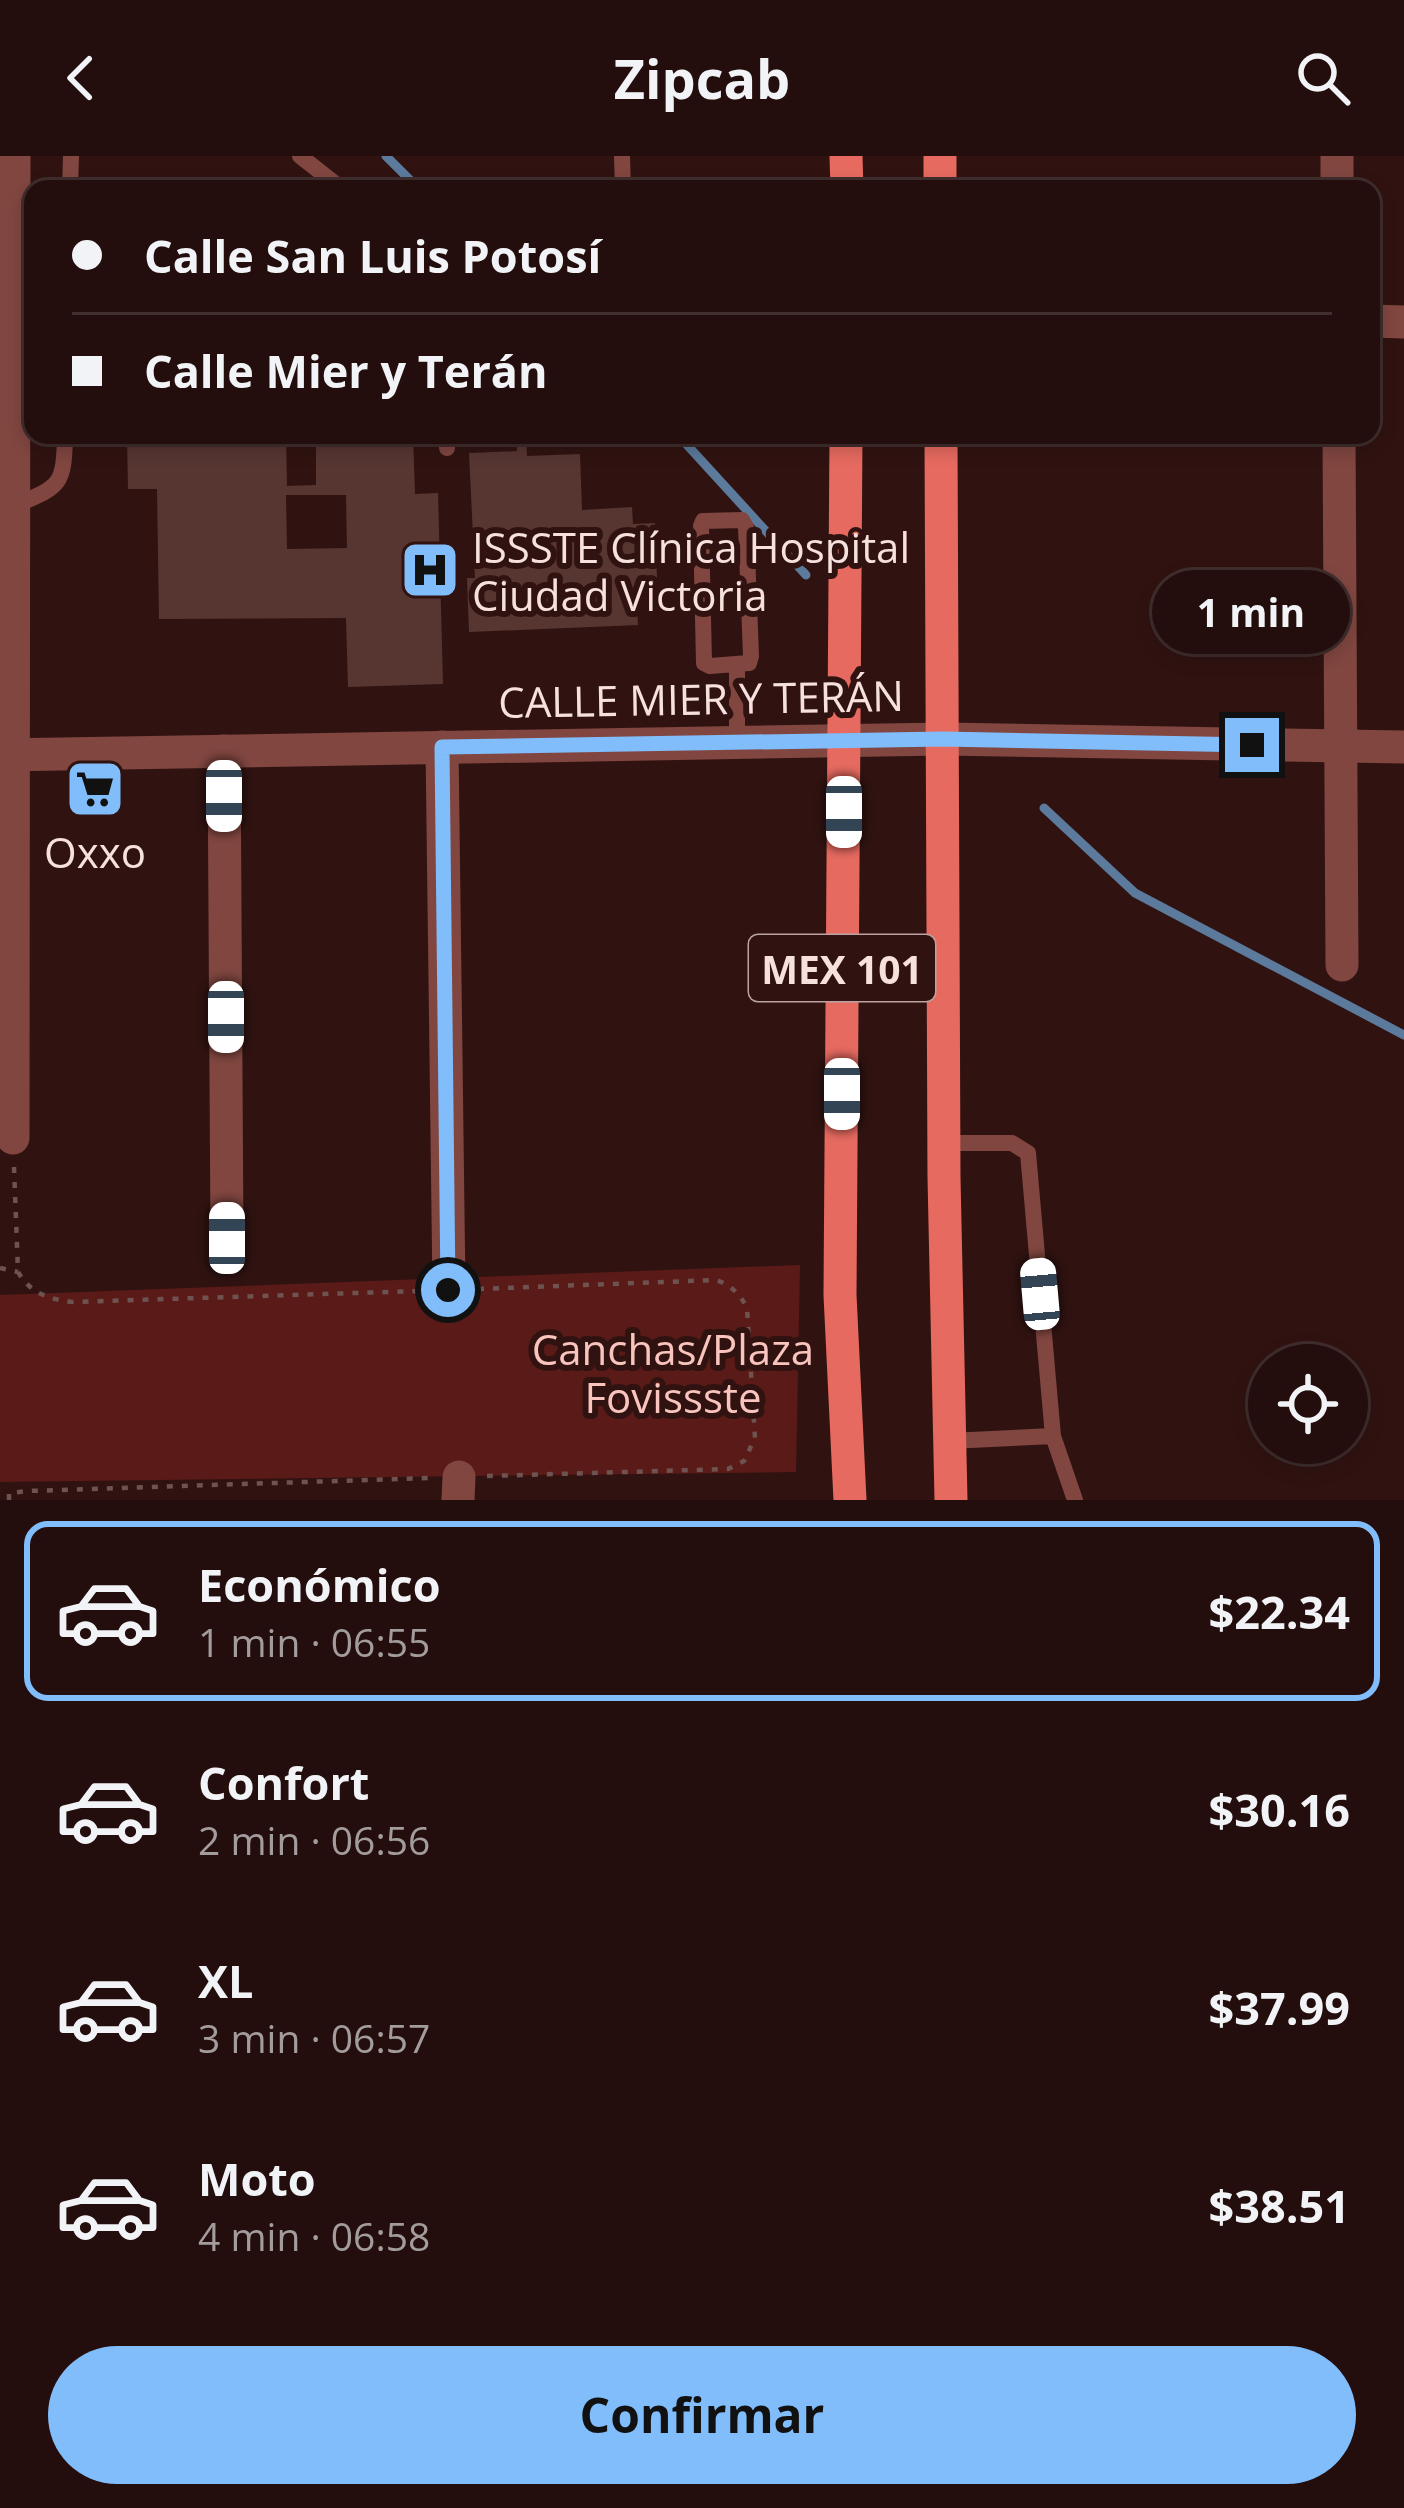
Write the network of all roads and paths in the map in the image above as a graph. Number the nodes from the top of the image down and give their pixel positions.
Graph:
1 (14, 156) edge
2 (300, 156) edge
3 (331, 180) edge
4 (65, 444) edge
5 (846, 444) edge
6 (941, 444) edge
7 (1339, 444) edge
8 (14, 506) junction
9 (736, 666) junction
10 (943, 739) junction
11 (844, 741) junction
12 (737, 743) junction
13 (1340, 746) junction
14 (442, 747) junction
15 (1404, 747) edge
16 (224, 752) junction
17 (7, 755) edge
18 (1342, 964) dead end
19 (13, 1138) joint
20 (944, 1143) junction
21 (227, 1238) dead end
22 (0, 1268) edge
23 (18, 1272) junction
24 (448, 1290) junction
25 (1053, 1436) junction
26 (949, 1441) junction
27 (459, 1488) edge
28 (0, 1492) edge
29 (9, 1497) edge
30 (850, 1500) edge
31 (951, 1500) edge
32 (1075, 1500) edge

1 - 8 street
2 - 3 lane
4 - 8 lane
5 - 11 main road, MEX 101
6 - 10 main road, MEX 101
7 - 13 street
8 - 17 street
9 - 9 lane
9 - 12 lane
10 - 11 street, CALLE MIER Y TERÁN
10 - 13 street, CALLE MIER Y TERÁN
10 - 20 main road, MEX 101
11 - 12 street, CALLE MIER Y TERÁN
11 - 30 main road, MEX 101
12 - 14 street, CALLE MIER Y TERÁN
13 - 15 street, CALLE MIER Y TERÁN
13 - 18 street
14 - 16 street, CALLE MIER Y TERÁN
14 - 24 street
16 - 17 street, CALLE MIER Y TERÁN
16 - 21 street
17 - 19 street
19 - 23 path
20 - 25 lane
20 - 26 main road, MEX 101
22 - 23 path
23 - 24 path
24 - 27 path
25 - 26 lane
25 - 32 lane
26 - 31 main road, MEX 101
27 - 29 path
28 - 29 path

